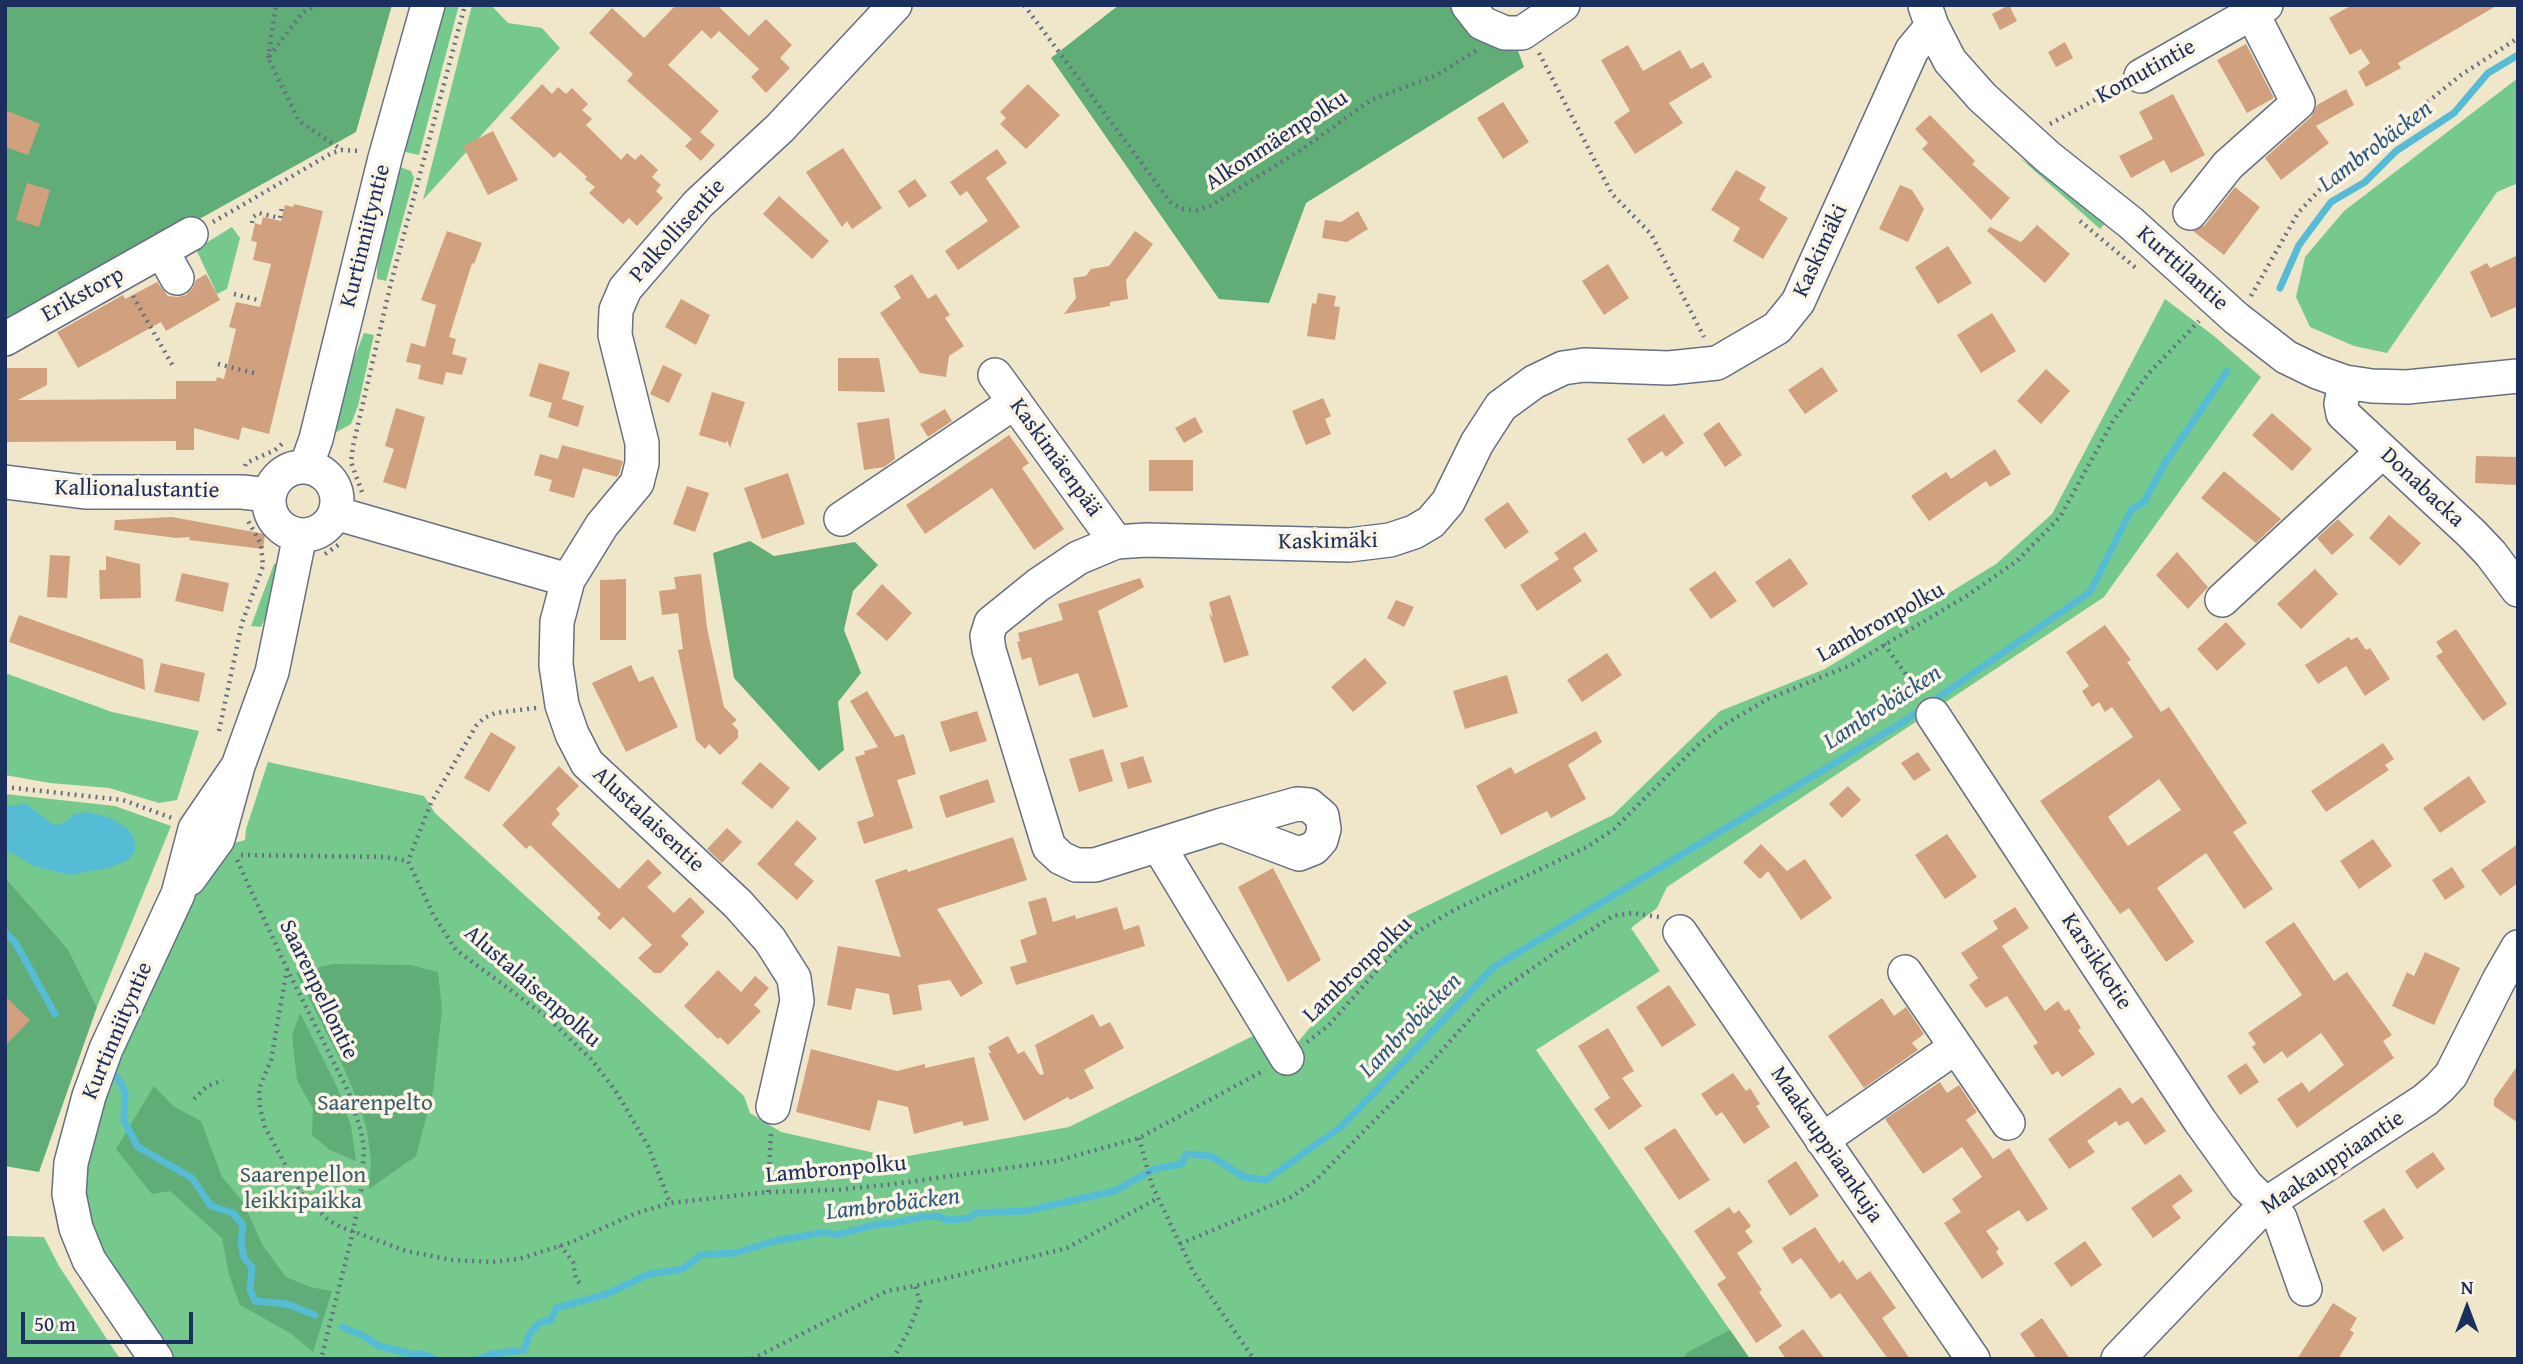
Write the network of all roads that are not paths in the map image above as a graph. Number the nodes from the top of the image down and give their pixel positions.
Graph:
1 (428, 5) edge
2 (895, 5) edge
3 (1468, 5) edge
4 (1563, 5) edge
5 (2255, 8) edge
6 (1928, 16) edge
7 (2141, 76) road end
8 (2190, 213) dead end
9 (191, 234) road end
10 (5, 338) edge
11 (995, 375) dead end
12 (2518, 376) edge
13 (2345, 382) junction
14 (1015, 402) junction
15 (2382, 452) junction
16 (306, 467) junction
17 (5, 482) edge
18 (256, 502) junction
19 (841, 519) dead end
20 (343, 525) junction
21 (1116, 542) junction
22 (312, 545) junction
23 (568, 580) junction
24 (2518, 590) edge
25 (2222, 600) dead end
26 (1926, 703) road end
27 (1222, 825) dead end
28 (1158, 845) junction
29 (1679, 932) road end
30 (2518, 947) edge
31 (1905, 972) dead end
32 (1956, 1047) junction
33 (1287, 1058) road end
34 (773, 1107) road end
35 (2008, 1123) dead end
36 (1822, 1140) junction
37 (2266, 1204) junction
38 (2305, 1289) dead end
39 (156, 1359) edge
40 (1973, 1359) edge
41 (2118, 1359) edge

1 - 16 street, Kurtinniityntie
2 - 23 street, Palkollisentie
3 - 4 street
5 - 7 street, Komutintie
5 - 8 street
6 - 13 street, Kurttilantie
6 - 21 street, Kaskimäki
9 - 10 street, Erikstorp
11 - 14 street, Kaskimäenpää
12 - 13 street, Kurttilantie
13 - 15 street, Donabacka
14 - 19 street
14 - 21 street, Kaskimäenpää
15 - 24 street, Donabacka
15 - 25 street
16 - 18 street
16 - 20 street
17 - 18 street, Kallionalustantie
18 - 22 street
20 - 22 street
20 - 23 street
21 - 28 street, Kaskimäki
22 - 39 street, Kurtinniityntie
23 - 34 street, Alustalaisentie
26 - 37 street, Karsikkotie
27 - 28 street, Kaskimäki
28 - 33 street
29 - 36 street, Maakauppiaankuja
30 - 37 street, Maakauppiaantie
31 - 32 street
32 - 35 street
32 - 36 street
36 - 40 street, Maakauppiaankuja
37 - 38 street, Karsikkotie
37 - 41 street, Maakauppiaantie

